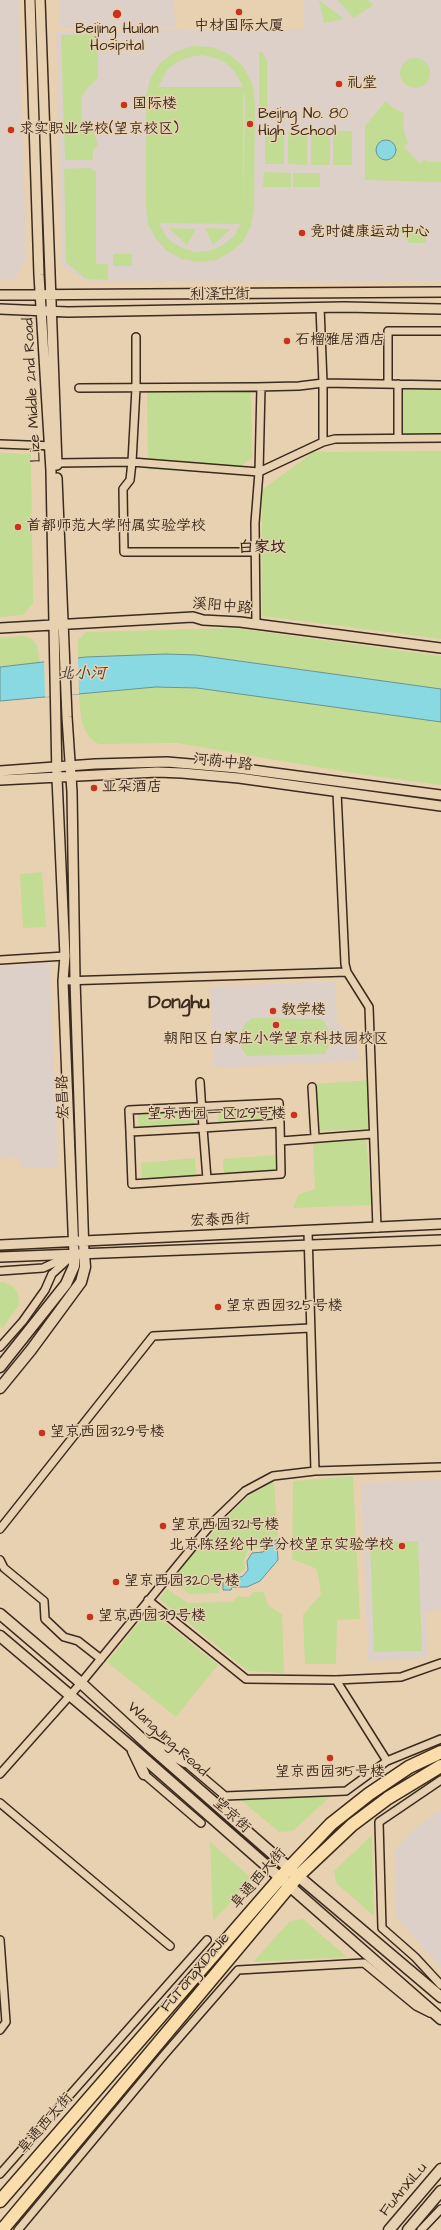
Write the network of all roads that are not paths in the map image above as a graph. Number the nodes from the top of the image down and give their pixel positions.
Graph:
1 (30, 0) edge
2 (40, 0) edge
3 (441, 292) edge
4 (41, 294) junction
5 (51, 294) junction
6 (0, 295) edge
7 (320, 307) junction
8 (0, 309) edge
9 (441, 309) edge
10 (47, 311) junction
11 (441, 331) edge
12 (136, 337) dead end
13 (323, 383) junction
14 (388, 383) junction
15 (398, 384) junction
16 (441, 385) edge
17 (261, 387) junction
18 (79, 388) dead end
19 (136, 388) junction
20 (398, 437) junction
21 (441, 438) edge
22 (323, 442) junction
23 (0, 444) edge
24 (52, 446) junction
25 (57, 462) junction
26 (132, 462) junction
27 (259, 472) junction
28 (255, 552) junction
29 (63, 623) junction
30 (53, 624) junction
31 (256, 624) junction
32 (0, 628) edge
33 (441, 648) edge
34 (56, 766) junction
35 (69, 766) junction
36 (0, 771) edge
37 (57, 778) junction
38 (70, 778) junction
39 (0, 780) edge
40 (337, 792) junction
41 (441, 795) edge
42 (441, 806) edge
43 (65, 956) junction
44 (0, 960) edge
45 (347, 972) junction
46 (75, 980) junction
47 (63, 981) junction
48 (200, 1082) dead end
49 (312, 1087) dead end
50 (202, 1107) junction
51 (280, 1123) junction
52 (203, 1128) junction
53 (130, 1132) junction
54 (372, 1134) junction
55 (314, 1137) junction
56 (281, 1141) junction
57 (207, 1179) junction
58 (441, 1224) edge
59 (377, 1228) junction
60 (308, 1232) junction
61 (441, 1240) edge
62 (84, 1241) junction
63 (73, 1242) junction
64 (0, 1244) edge
65 (308, 1246) junction
66 (79, 1254) junction
67 (0, 1258) edge
68 (0, 1271) edge
69 (310, 1328) junction
70 (0, 1347) edge
71 (0, 1367) edge
72 (0, 1388) edge
73 (441, 1467) edge
74 (315, 1470) junction
75 (0, 1529) edge
76 (0, 1560) edge
77 (148, 1600) junction
78 (0, 1614) edge
79 (0, 1636) edge
80 (101, 1659) junction
81 (441, 1663) edge
82 (336, 1680) junction
83 (81, 1683) junction
84 (71, 1696) junction
85 (140, 1737) junction
86 (441, 1739) edge
87 (130, 1746) junction
88 (441, 1752) edge
89 (387, 1761) junction
90 (185, 1762) joint
91 (441, 1766) edge
92 (1, 1770) edge
93 (144, 1774) joint
94 (441, 1780) edge
95 (0, 1803) edge
96 (201, 1823) dead end
97 (294, 1872) junction
98 (284, 1883) junction
99 (0, 1940) edge
100 (207, 1940) dead end
101 (170, 1946) dead end
102 (441, 1985) edge
103 (441, 1997) edge
104 (440, 2018) edge
105 (0, 2030) edge
106 (441, 2169) edge
107 (0, 2174) edge
108 (441, 2191) edge
109 (0, 2201) edge
110 (441, 2209) edge
111 (2, 2230) edge
112 (18, 2230) edge
113 (389, 2230) edge
114 (408, 2230) edge
115 (421, 2230) edge

1 - 4 street, Lize Middle 2nd Road
2 - 5 street, Lize Middle 2nd Road
3 - 5 street, 利泽中街
4 - 5 street, 利泽中街
4 - 6 street, 利泽中街
4 - 10 street, Lize Middle 2nd Road
5 - 10 street, Lize Middle 2nd Road
7 - 9 street, 利泽中街
7 - 10 street, 利泽中街
7 - 13 street
8 - 10 street, 利泽中街
10 - 24 street, Lize Middle 2nd Road
11 - 14 street
12 - 19 street
13 - 14 street
13 - 17 street
13 - 22 street
14 - 15 street
15 - 16 street
15 - 20 street
17 - 19 street
17 - 27 street
18 - 19 street
19 - 26 street
20 - 21 street
20 - 22 street
22 - 27 street
23 - 24 street
24 - 25 street, Lize Middle 2nd Road
24 - 30 street, Lize Middle 2nd Road
25 - 26 street
25 - 29 street, Lize Middle 2nd Road
26 - 27 street
26 - 28 street
27 - 28 street
28 - 31 street
29 - 30 street, 溪阳中路
29 - 31 street, 溪阳中路
29 - 35 street, Lize Middle 2nd Road
30 - 32 street, 溪阳中路
30 - 34 street, Lize Middle 2nd Road
31 - 33 street, 溪阳中路
34 - 35 street, 河荫中路
34 - 36 street, 河荫中路
34 - 37 street, Lize Middle 2nd Road
35 - 38 street, Lize Middle 2nd Road
35 - 41 street, 河荫中路
37 - 38 street, 河荫中路
37 - 39 street, 河荫中路
37 - 43 street, 宏昌路
38 - 40 street, 河荫中路
38 - 46 street, 宏昌路
40 - 42 street, 河荫中路
40 - 45 street
43 - 44 street
43 - 47 street, 宏昌路
45 - 46 street
45 - 54 street
46 - 47 street
46 - 62 street, 宏昌路
47 - 63 street, 宏昌路
48 - 50 street
49 - 55 street
50 - 51 street
50 - 52 street
50 - 53 street
51 - 52 street
51 - 56 street
52 - 53 street
52 - 57 street
53 - 57 street
54 - 55 street
54 - 59 street
55 - 56 street
56 - 57 street
58 - 59 street, 宏泰西街
59 - 60 street, 宏泰西街
60 - 62 street, 宏泰西街
60 - 65 street
61 - 65 street, 宏泰西街
62 - 63 street, 宏泰西街
62 - 66 street, 宏昌路
63 - 64 street, 宏泰西街
63 - 66 street, 宏昌路
65 - 66 street, 宏泰西街
65 - 69 street
66 - 67 street, 宏泰西街
66 - 68 street
66 - 70 street
66 - 71 main road, 宏昌路
66 - 72 main road, 宏昌路
69 - 74 street
69 - 75 street
73 - 74 street
74 - 77 street
76 - 80 street
77 - 80 street
77 - 82 street
78 - 83 main road, WangJing Road
79 - 84 main road, 望京街
80 - 83 street
81 - 82 street
82 - 89 street
83 - 84 street
83 - 85 main road, WangJing Road
84 - 87 main road, 望京街
84 - 92 street
85 - 90 main road
85 - 97 main road, WangJing Road
86 - 89 street
87 - 93 main road
87 - 98 main road, 望京街
88 - 97 main road, 阜通西大街
89 - 90 street
91 - 97 main road
93 - 96 street
94 - 102 street
95 - 101 street
97 - 98 main road, 阜通西大街
97 - 103 main road, WangJing Road
98 - 104 main road, 望京街
98 - 109 main road, 阜通西大街
98 - 111 main road, FuTongXiDaJie
99 - 105 street
100 - 107 street
104 - 112 street
106 - 113 main road, FuAnXiLu
108 - 114 main road, FuAnXiLu
110 - 115 street

